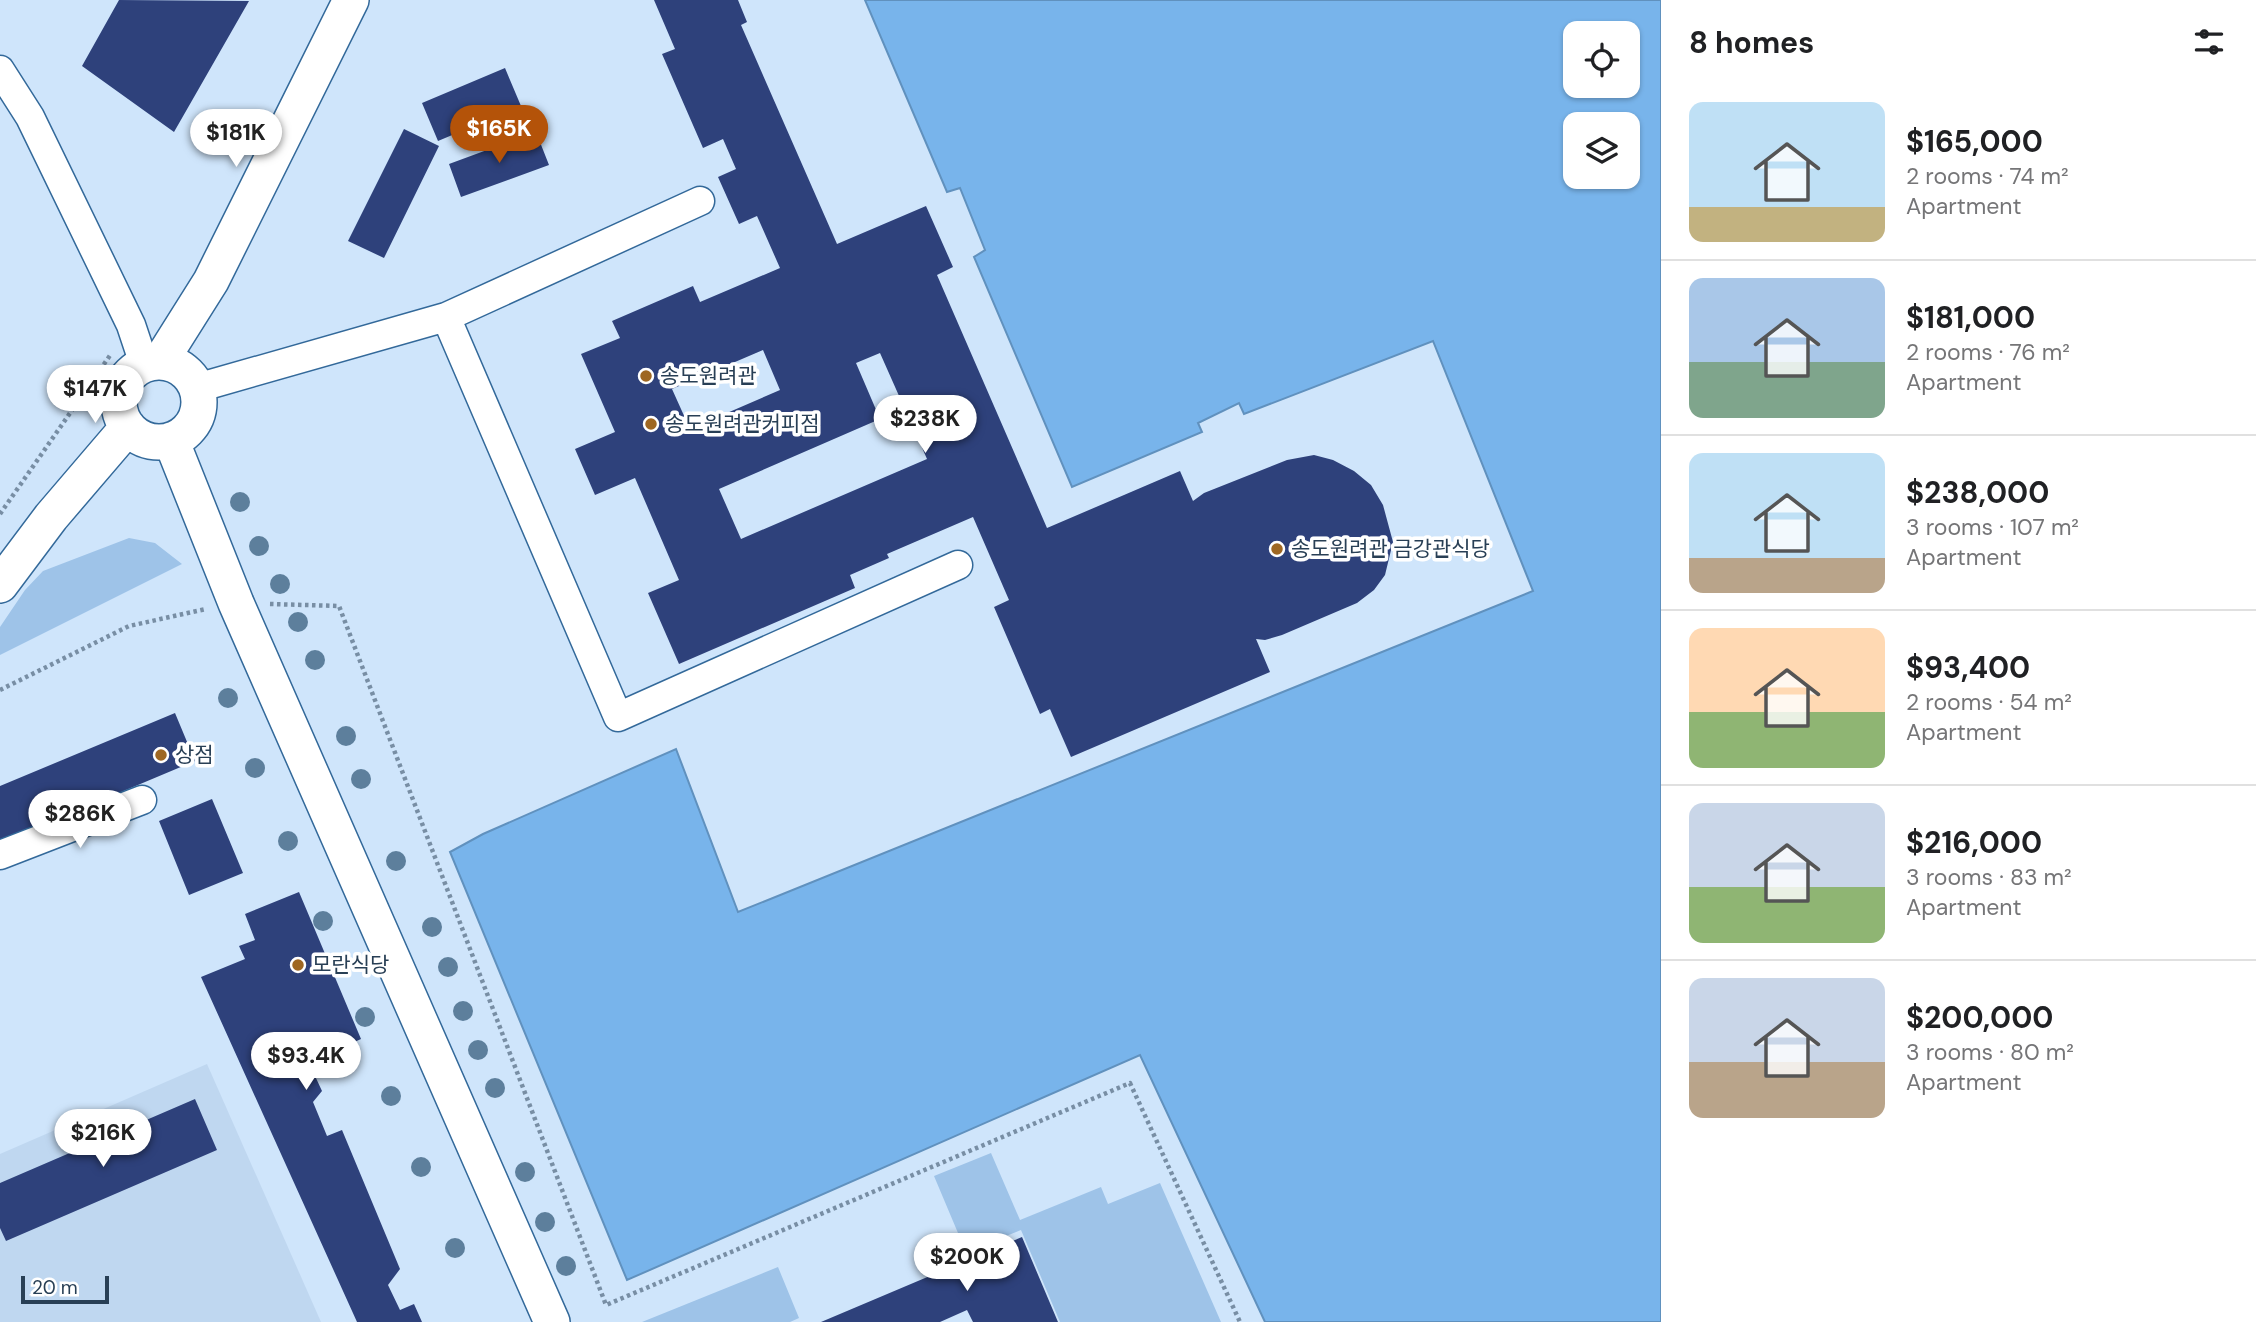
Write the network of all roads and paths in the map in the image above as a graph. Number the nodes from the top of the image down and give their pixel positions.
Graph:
1 (351, 0) edge
2 (0, 70) edge
3 (700, 201) dead end
4 (446, 317) junction
5 (131, 325) junction
6 (152, 363) junction
7 (197, 388) junction
8 (128, 427) junction
9 (171, 440) junction
10 (0, 514) edge
11 (958, 565) dead end
12 (0, 585) edge
13 (236, 603) junction
14 (0, 690) edge
15 (142, 800) dead end
16 (0, 855) edge
17 (552, 1322) edge
18 (1240, 1322) edge

1 - 6 main road
2 - 5 street
3 - 4 street
4 - 7 street
4 - 11 street
5 - 6 street
5 - 10 path
6 - 7 main road
6 - 8 main road
7 - 9 main road
8 - 9 main road
8 - 12 main road
9 - 13 main road
13 - 14 path
13 - 17 main road
13 - 18 path
15 - 16 street

